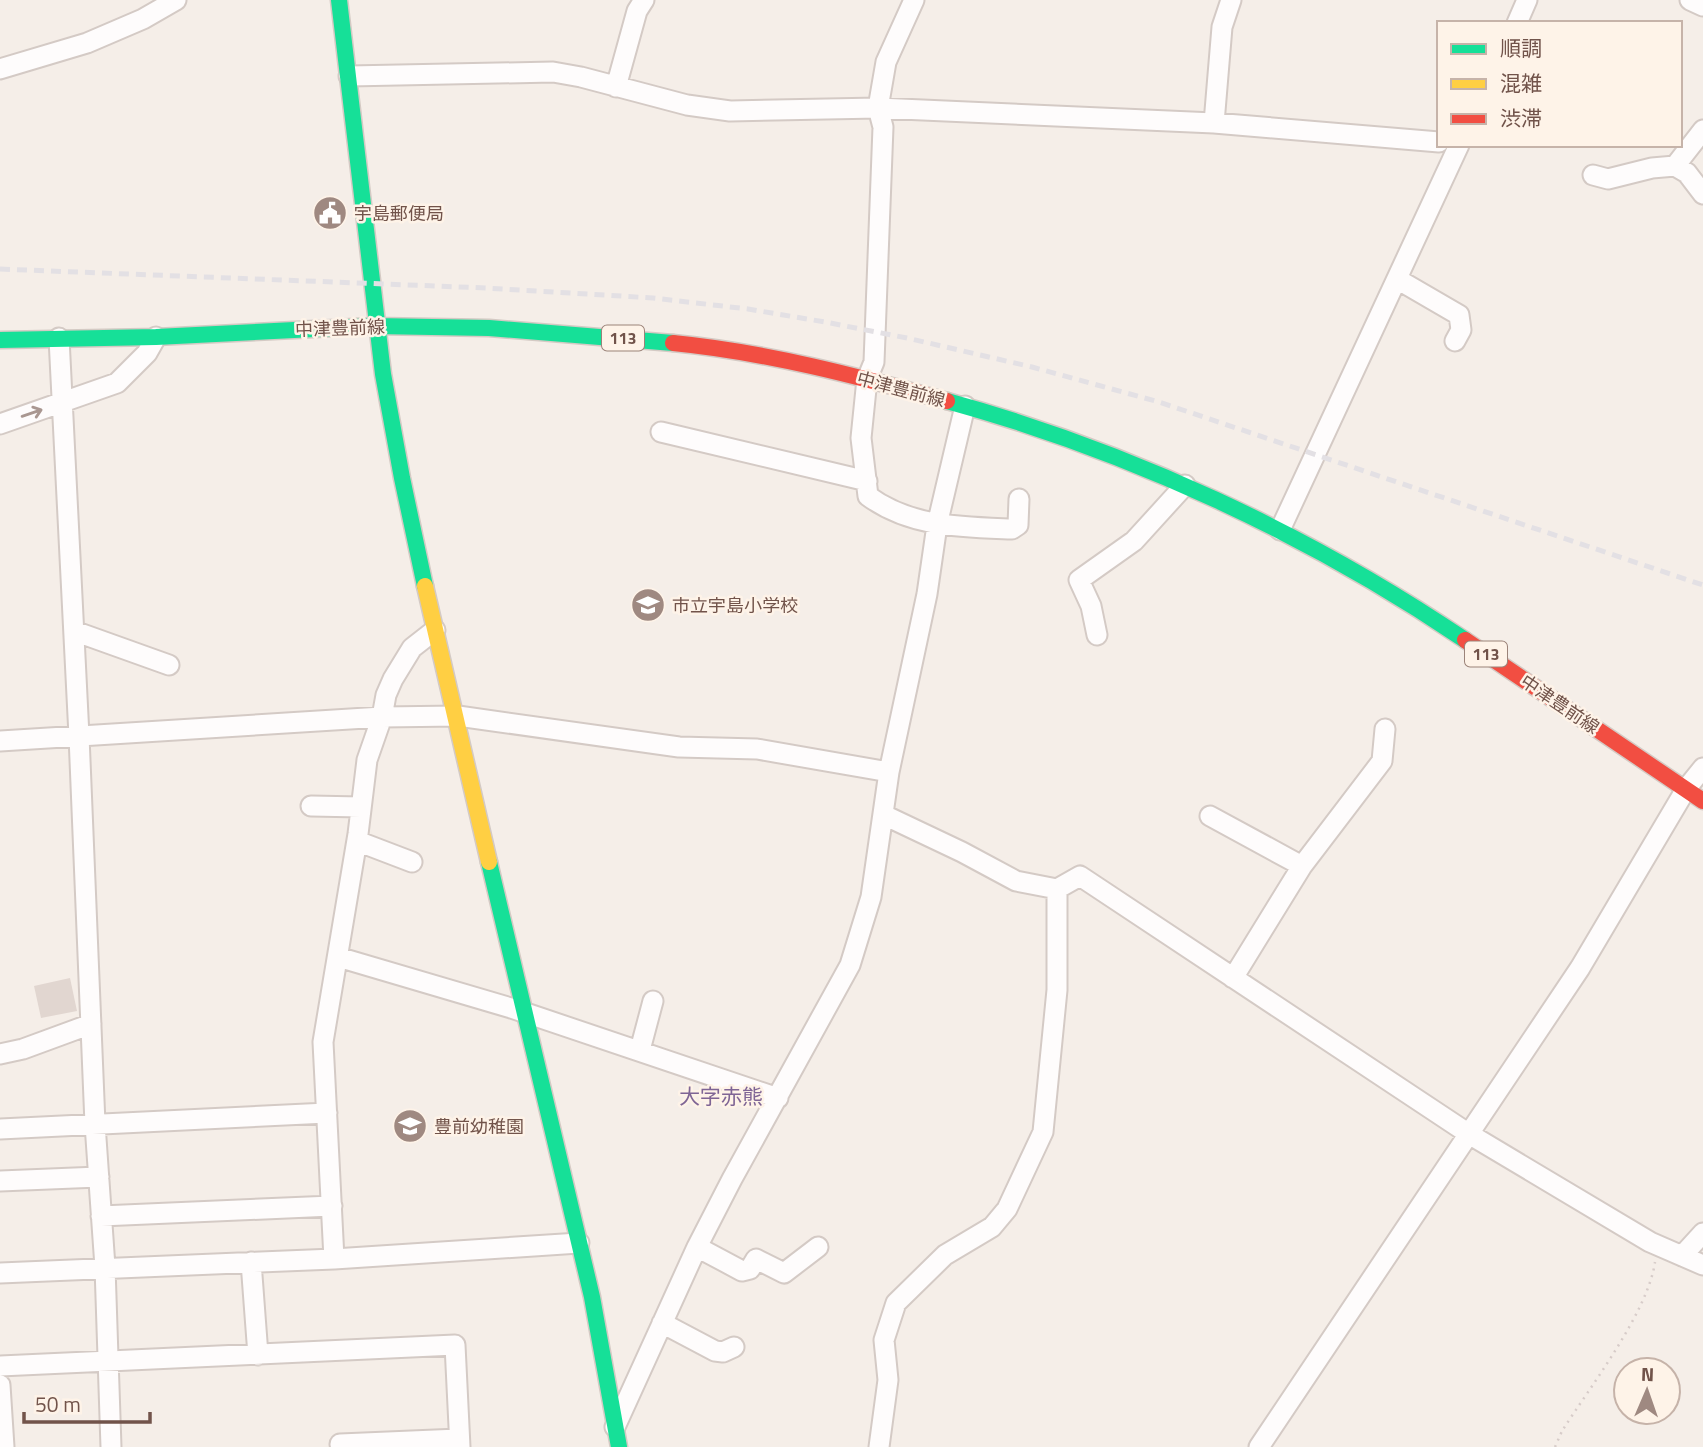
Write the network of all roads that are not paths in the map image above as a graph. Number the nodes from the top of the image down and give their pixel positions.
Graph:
1 (176, 0) edge
2 (339, 0) edge
3 (644, 0) edge
4 (914, 0) edge
5 (1231, 0) edge
6 (1527, 0) edge
7 (1690, 0) edge
8 (1703, 6) edge
9 (1518, 21) edge
10 (0, 69) edge
11 (349, 76) junction
12 (616, 87) junction
13 (878, 108) junction
14 (1214, 123) junction
15 (1703, 130) edge
16 (1437, 146) edge
17 (1450, 147) edge
18 (1675, 166) junction
19 (1593, 175) dead end
20 (1703, 194) edge
21 (1397, 279) junction
22 (375, 326) junction
23 (156, 337) junction
24 (59, 338) junction
25 (0, 340) edge
26 (1455, 341) dead end
27 (867, 379) junction
28 (63, 402) junction
29 (965, 406) junction
30 (0, 424) edge
31 (661, 432) dead end
32 (867, 481) junction
33 (1185, 485) junction
34 (1019, 499) dead end
35 (937, 525) junction
36 (1280, 530) junction
37 (435, 630) junction
38 (74, 631) junction
39 (1097, 635) dead end
40 (169, 665) dead end
41 (458, 716) junction
42 (382, 717) junction
43 (1385, 729) dead end
44 (79, 736) junction
45 (0, 741) edge
46 (1703, 768) edge
47 (890, 772) junction
48 (1686, 789) junction
49 (1703, 801) edge
50 (311, 806) dead end
51 (361, 807) junction
52 (884, 815) junction
53 (1210, 816) dead end
54 (357, 841) junction
55 (412, 862) dead end
56 (1301, 866) junction
57 (1057, 889) junction
58 (338, 957) junction
59 (1233, 978) junction
60 (653, 1001) dead end
61 (527, 1014) junction
62 (91, 1024) junction
63 (640, 1050) junction
64 (0, 1054) edge
65 (778, 1098) junction
66 (327, 1113) junction
67 (95, 1124) junction
68 (0, 1129) edge
69 (1469, 1134) junction
70 (99, 1177) junction
71 (0, 1181) edge
72 (332, 1206) junction
73 (101, 1216) junction
74 (1703, 1233) edge
75 (579, 1243) junction
76 (696, 1247) junction
77 (818, 1247) dead end
78 (1682, 1256) junction
79 (334, 1259) junction
80 (251, 1262) junction
81 (1703, 1265) edge
82 (105, 1267) junction
83 (0, 1272) edge
84 (662, 1323) junction
85 (734, 1347) dead end
86 (258, 1355) junction
87 (108, 1362) junction
88 (0, 1366) edge
89 (0, 1385) edge
90 (615, 1427) junction
91 (460, 1443) edge
92 (340, 1444) dead end
93 (4, 1447) edge
94 (111, 1447) edge
95 (619, 1447) edge
96 (880, 1447) edge
97 (1259, 1447) edge

1 - 10 street
2 - 11 main road
3 - 12 street
4 - 13 street
5 - 14 street
6 - 9 street
7 - 8 street
11 - 12 street
11 - 22 main road
12 - 13 street
13 - 14 street
13 - 27 street
14 - 16 street
15 - 18 street
17 - 21 street
18 - 19 street
18 - 20 street
21 - 26 street
21 - 36 street
22 - 23 main road, 中津豊前線 / 113
22 - 27 main road, 中津豊前線 / 113
22 - 37 main road
23 - 24 main road, 中津豊前線 / 113
23 - 28 street
24 - 25 main road, 中津豊前線 / 113
24 - 28 street
27 - 29 main road, 中津豊前線 / 113
27 - 32 street
30 -> 28 street
28 - 38 street
29 - 33 main road, 中津豊前線 / 113
29 - 35 street
31 - 32 street
32 - 35 street
33 - 36 main road, 中津豊前線 / 113
33 - 39 street
34 - 35 street
35 - 47 street
36 - 48 main road, 中津豊前線 / 113
37 - 41 main road
37 - 42 street
38 - 40 street
38 - 44 street
41 - 42 street
41 - 47 street
41 - 61 main road
42 - 44 street
42 - 51 street
43 - 56 street
44 - 45 street
44 - 62 street
46 - 48 street
47 - 52 street
48 - 49 main road, 中津豊前線 / 113
48 - 69 street
50 - 51 street
51 - 54 street
52 - 57 street
52 - 65 street
53 - 56 street
54 - 55 street
54 - 58 street
56 - 59 street
57 - 59 street
57 - 96 street
58 - 61 street
58 - 66 street
59 - 69 street
60 - 63 street
61 - 63 street
61 - 75 main road
62 - 64 street
62 - 67 street
63 - 65 street
65 - 76 street
66 - 67 street
66 - 72 street
67 - 68 street
67 - 70 street
69 - 78 street
69 - 97 street
70 - 71 street
70 - 73 street
72 - 73 street
72 - 79 street
73 - 82 street
74 - 78 street
75 - 79 street
75 - 90 main road
76 - 77 street
76 - 84 street
78 - 81 street
79 - 80 street
80 - 82 street
80 - 86 street
82 - 83 street
82 - 87 street
84 - 85 street
84 - 90 street
86 - 87 street
86 - 91 street
87 - 88 street
87 - 94 street
89 - 93 street
90 - 95 main road
91 - 92 street

